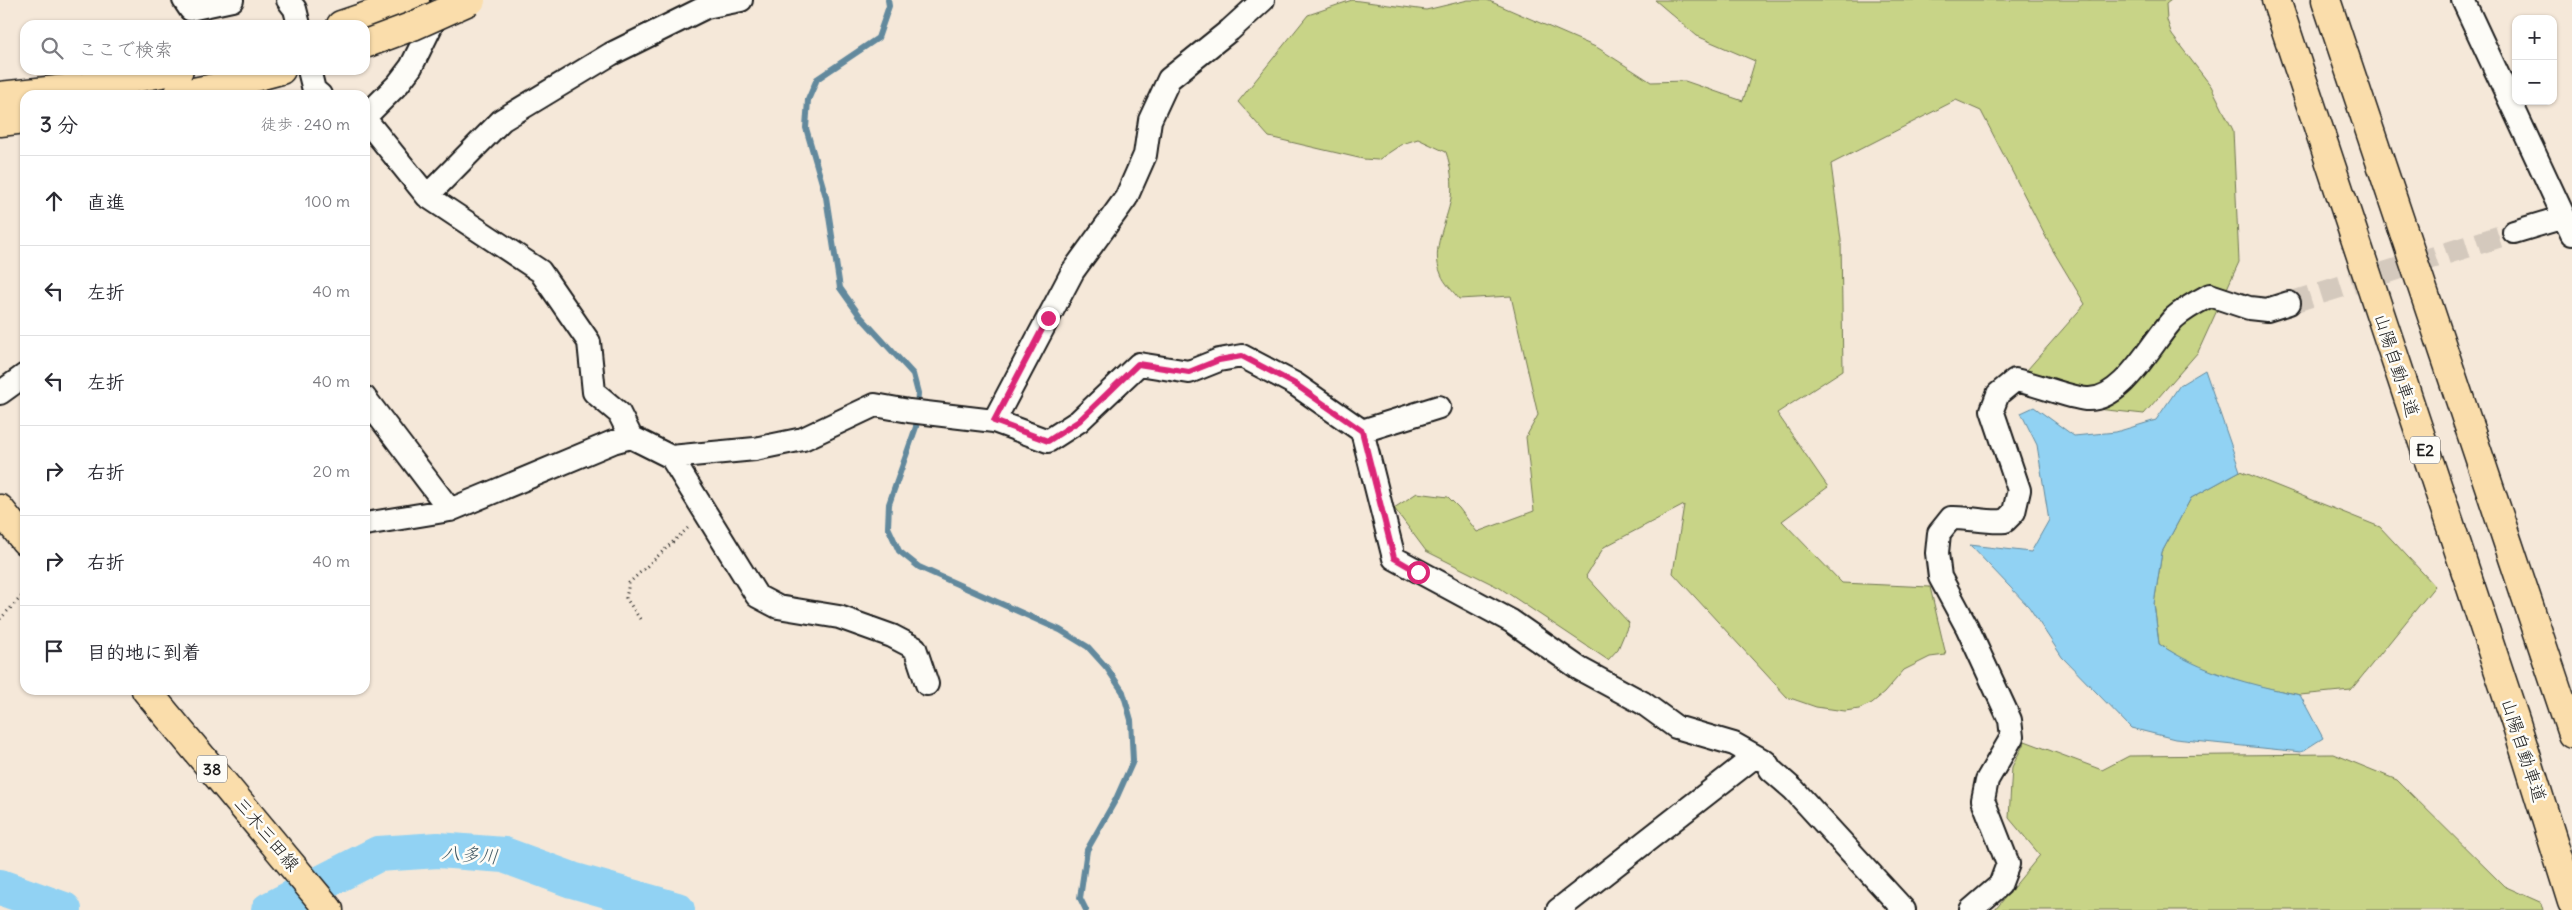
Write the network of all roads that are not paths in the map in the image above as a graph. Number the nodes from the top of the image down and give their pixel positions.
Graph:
1 (184, 0) edge
2 (232, 0) edge
3 (288, 0) edge
4 (415, 0) edge
5 (444, 0) edge
6 (471, 0) edge
7 (741, 0) edge
8 (1262, 0) edge
9 (2276, 0) edge
10 (2326, 0) edge
11 (2463, 0) edge
12 (298, 20) edge
13 (356, 20) edge
14 (370, 42) edge
15 (151, 75) edge
16 (262, 75) edge
17 (310, 75) edge
18 (57, 90) edge
19 (204, 90) edge
20 (314, 90) edge
21 (20, 94) edge
22 (0, 96) edge
23 (370, 113) edge
24 (20, 120) edge
25 (0, 122) edge
26 (370, 124) edge
27 (427, 196) junction
28 (2568, 225) edge
29 (2514, 232) tunnel mouth
30 (2289, 303) tunnel mouth
31 (20, 379) edge
32 (0, 393) edge
33 (370, 405) edge
34 (1439, 407) dead end
35 (994, 421) junction
36 (1362, 431) junction
37 (630, 437) junction
38 (671, 457) junction
39 (0, 509) edge
40 (450, 510) junction
41 (370, 523) edge
42 (20, 535) edge
43 (927, 684) dead end
44 (150, 695) edge
45 (2572, 734) edge
46 (1754, 757) junction
47 (2572, 902) edge
48 (328, 909) edge
49 (1558, 910) edge
50 (1904, 910) edge
51 (1971, 910) edge

1 - 2 street
3 - 12 street
4 - 13 main road
5 - 23 street
6 - 14 main road, bridge
7 - 27 street
8 - 35 street
9 - 47 main road, 山陽自動車道 / E2
10 - 45 main road
11 - 28 street
15 - 18 main road
16 - 19 main road
17 - 20 street
21 - 22 main road
24 - 25 main road
26 - 27 street
27 - 37 street
28 - 29 street
30 - 51 street
31 - 32 street
33 - 40 street
34 - 36 street
35 - 36 street
35 - 38 street
36 - 46 street
37 - 38 street
37 - 40 street
38 - 43 street
39 - 42 main road
40 - 41 street
44 - 48 main road, 三木三田線 / 38
46 - 49 street
46 - 50 street

